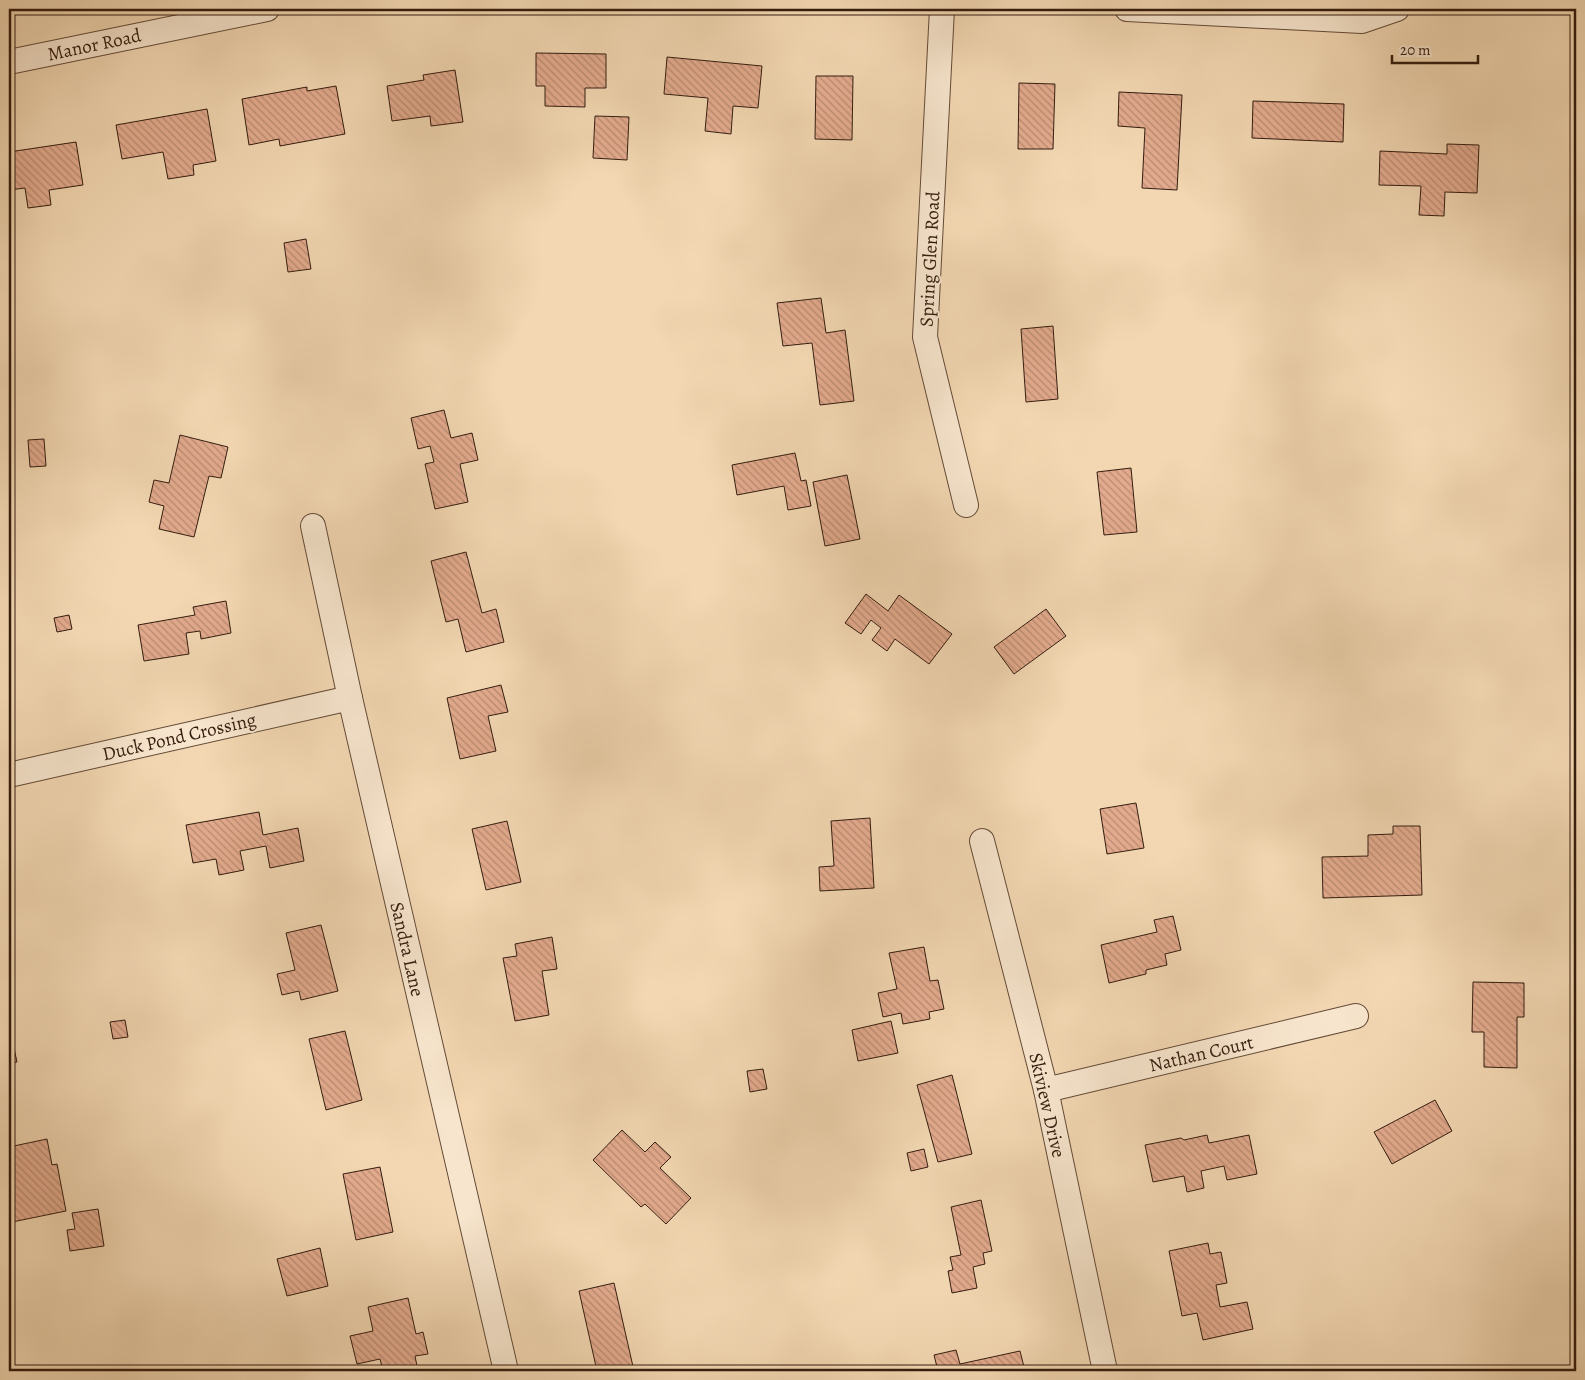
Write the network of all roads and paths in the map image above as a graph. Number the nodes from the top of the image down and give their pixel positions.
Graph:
1 (267, 9) edge
2 (942, 9) edge
3 (1127, 9) edge
4 (1397, 9) edge
5 (1213, 11) edge
6 (9, 62) edge
7 (966, 505) dead end
8 (313, 526) dead end
9 (350, 698) junction
10 (9, 775) edge
11 (982, 841) dead end
12 (1356, 1016) dead end
13 (1046, 1090) junction
14 (506, 1371) edge
15 (1105, 1371) edge

1 - 6 street, Manor Road
2 - 7 street, Spring Glen Road
3 - 5 street
4 - 5 street
8 - 9 street, Sandra Lane
9 - 10 street, Duck Pond Crossing
9 - 14 street, Sandra Lane
11 - 13 street, Skiview Drive
12 - 13 street, Nathan Court
13 - 15 street, Skiview Drive

